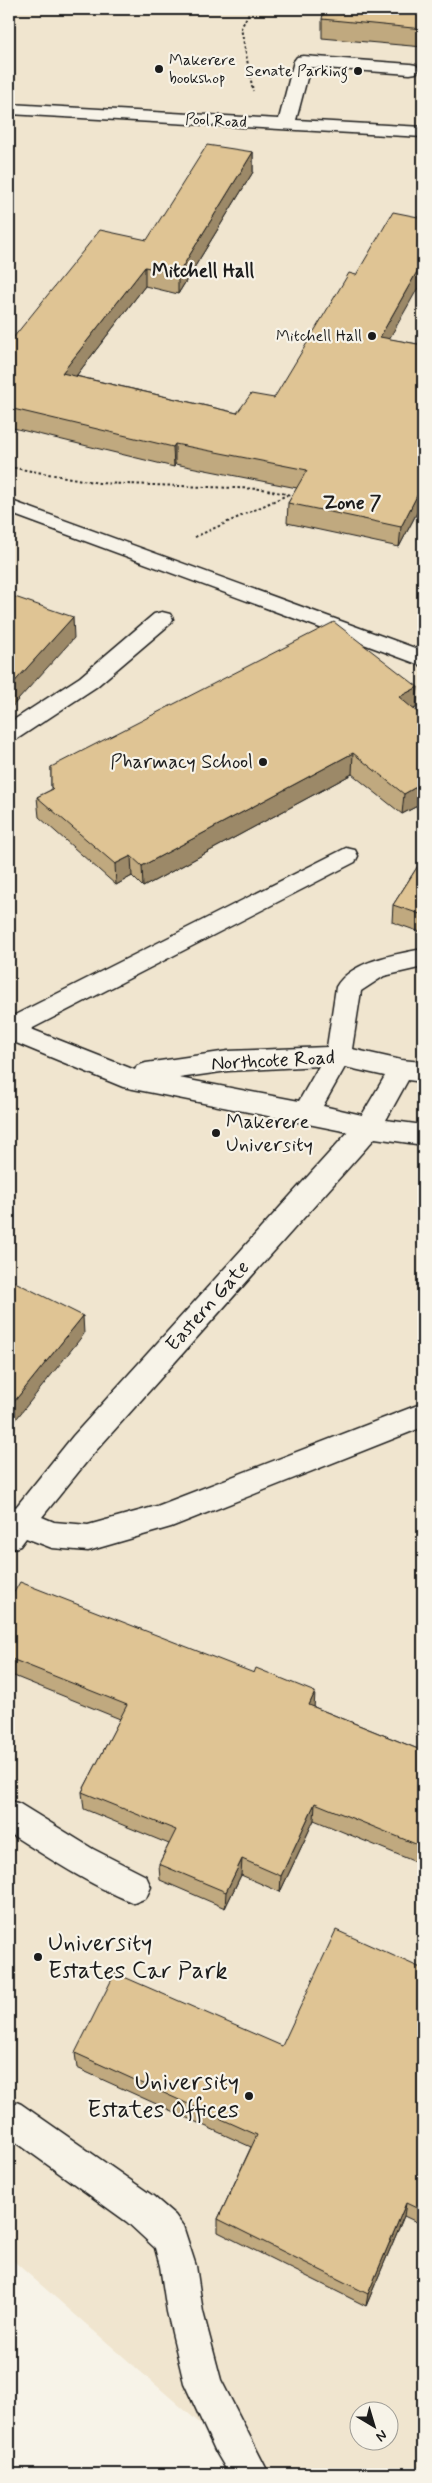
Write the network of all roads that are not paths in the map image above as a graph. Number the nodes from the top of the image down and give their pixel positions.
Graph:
1 (410, 69) dead end
2 (9, 108) edge
3 (286, 124) junction
4 (423, 132) edge
5 (9, 506) edge
6 (162, 620) dead end
7 (423, 659) edge
8 (9, 734) edge
9 (346, 856) dead end
10 (423, 958) edge
11 (9, 1029) edge
12 (338, 1056) junction
13 (412, 1071) edge
14 (123, 1077) junction
15 (306, 1112) junction
16 (369, 1127) junction
17 (423, 1135) edge
18 (423, 1415) edge
19 (13, 1526) edge
20 (9, 1815) edge
21 (134, 1887) dead end
22 (9, 2116) edge
23 (250, 2474) edge

1 - 3 lane
2 - 3 lane, Pool Road
3 - 4 lane, Pool Road
5 - 7 lane
6 - 8 lane
9 - 11 lane
10 - 12 lane
11 - 14 lane, Northcote Road
12 - 13 lane, Northcote Road
12 - 14 lane, Northcote Road
12 - 15 lane
13 - 16 lane, Eastern Gate
14 - 15 lane, Northcote Road
15 - 16 lane, Northcote Road
16 - 17 lane, Northcote Road
16 - 19 lane, Eastern Gate
18 - 19 lane
20 - 21 lane
22 - 23 lane

